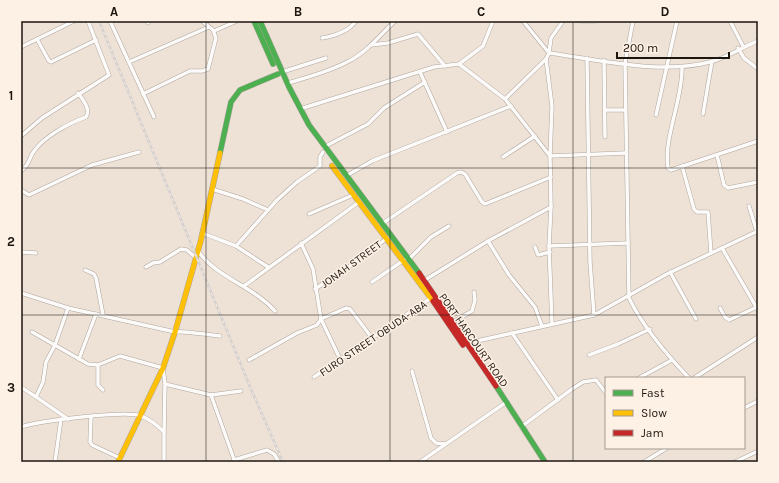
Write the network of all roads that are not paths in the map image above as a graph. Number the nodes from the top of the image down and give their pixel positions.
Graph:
1 (74, 21) edge
2 (88, 21) edge
3 (110, 21) edge
4 (202, 21) edge
5 (237, 21) edge
6 (254, 21) edge
7 (260, 21) edge
8 (356, 21) edge
9 (395, 21) edge
10 (493, 21) edge
11 (523, 21) edge
12 (563, 21) edge
13 (580, 21) edge
14 (596, 21) edge
15 (633, 21) edge
16 (677, 21) edge
17 (730, 21) edge
18 (210, 27) junction
19 (214, 31) junction
20 (322, 38) dead end
21 (37, 39) junction
22 (96, 40) junction
23 (758, 41) edge
24 (371, 45) junction
25 (743, 46) junction
26 (21, 47) edge
27 (738, 48) junction
28 (549, 53) junction
29 (326, 58) dead end
30 (587, 58) junction
31 (546, 59) junction
32 (604, 60) junction
33 (712, 61) junction
34 (129, 62) junction
35 (625, 63) junction
36 (459, 64) junction
37 (445, 66) junction
38 (667, 67) junction
39 (682, 67) junction
40 (758, 69) edge
41 (420, 72) junction
42 (280, 74) junction
43 (425, 82) junction
44 (287, 83) junction
45 (78, 93) junction
46 (143, 94) junction
47 (291, 96) junction
48 (504, 99) junction
49 (511, 106) junction
50 (300, 109) junction
51 (605, 110) junction
52 (625, 110) junction
53 (703, 114) dead end
54 (656, 115) dead end
55 (154, 117) dead end
56 (447, 132) junction
57 (21, 134) edge
58 (535, 136) junction
59 (605, 137) dead end
60 (758, 141) edge
61 (324, 149) junction
62 (140, 152) dead end
63 (626, 153) junction
64 (589, 155) junction
65 (550, 156) junction
66 (717, 156) junction
67 (502, 157) dead end
68 (682, 166) junction
69 (21, 171) edge
70 (346, 176) junction
71 (551, 177) junction
72 (758, 182) edge
73 (21, 190) edge
74 (212, 190) junction
75 (354, 194) junction
76 (360, 202) junction
77 (749, 206) dead end
78 (551, 207) junction
79 (268, 210) junction
80 (309, 214) dead end
81 (383, 223) junction
82 (449, 226) dead end
83 (757, 232) edge
84 (202, 233) junction
85 (387, 238) junction
86 (488, 241) junction
87 (301, 243) junction
88 (628, 243) junction
89 (590, 244) junction
90 (236, 246) junction
91 (549, 246) junction
92 (535, 247) dead end
93 (722, 248) junction
94 (198, 251) junction
95 (21, 252) edge
96 (550, 252) junction
97 (36, 253) dead end
98 (711, 253) junction
99 (196, 258) junction
100 (406, 260) junction
101 (146, 267) dead end
102 (268, 267) junction
103 (85, 270) dead end
104 (670, 272) junction
105 (425, 280) junction
106 (372, 282) dead end
107 (244, 286) junction
108 (315, 289) junction
109 (474, 292) dead end
110 (21, 293) edge
111 (629, 295) junction
112 (431, 298) junction
113 (68, 308) junction
114 (720, 308) dead end
115 (757, 308) edge
116 (274, 311) dead end
117 (96, 314) junction
118 (594, 314) junction
119 (103, 315) junction
120 (321, 319) junction
121 (696, 319) dead end
122 (453, 322) junction
123 (552, 324) junction
124 (542, 326) junction
125 (650, 329) junction
126 (32, 332) dead end
127 (175, 332) junction
128 (512, 333) junction
129 (220, 336) dead end
130 (758, 337) edge
131 (372, 338) junction
132 (468, 343) junction
133 (55, 345) junction
134 (589, 355) dead end
135 (79, 359) junction
136 (340, 359) junction
137 (249, 360) dead end
138 (672, 360) junction
139 (98, 365) junction
140 (163, 368) junction
141 (412, 371) dead end
142 (314, 377) dead end
143 (641, 377) edge
144 (688, 377) edge
145 (696, 377) edge
146 (165, 384) junction
147 (21, 387) edge
148 (102, 390) dead end
149 (241, 391) dead end
150 (605, 392) edge
151 (211, 395) junction
152 (501, 396) junction
153 (36, 397) junction
154 (558, 400) junction
155 (758, 401) edge
156 (505, 403) junction
157 (745, 408) edge
158 (141, 415) junction
159 (91, 417) junction
160 (61, 419) junction
161 (68, 419) junction
162 (21, 426) edge
163 (521, 427) junction
164 (164, 432) junction
165 (445, 444) junction
166 (665, 449) edge
167 (758, 451) edge
168 (119, 460) edge
169 (235, 461) edge
170 (55, 462) edge
171 (164, 462) edge
172 (279, 462) edge
173 (420, 462) edge
174 (545, 462) edge
175 (644, 462) edge
176 (735, 462) edge

1 - 21 street
2 - 22 street
3 - 34 street
4 - 18 street
5 - 19 street
6 - 42 main road, PORT HARCOURT ROAD
7 - 42 main road, PORT HARCOURT ROAD
8 - 20 street
9 - 24 street
10 - 36 street
11 - 28 street
12 - 28 street
13 - 14 street
15 - 35 street
16 - 38 street
17 - 25 street
18 - 19 street
18 - 34 street
19 - 46 street
21 - 22 street
21 - 26 street
22 - 45 street
23 - 25 street
24 - 37 street
24 - 44 street
25 - 27 street
27 - 33 street
27 - 40 street
28 - 30 street
28 - 31 street
29 - 42 street
30 - 32 street
30 - 64 street
31 - 48 street
31 - 65 street
32 - 35 street
32 - 51 street
33 - 39 street
33 - 53 street
34 - 46 street
35 - 38 street
35 - 52 street
36 - 37 street
36 - 48 street
37 - 41 street
38 - 39 street
38 - 54 street
39 - 68 street
41 - 43 street
41 - 50 street
42 - 44 main road, PORT HARCOURT ROAD
42 - 47 main road, PORT HARCOURT ROAD
42 - 74 main road
43 - 56 street
43 - 61 street
44 - 47 main road, PORT HARCOURT ROAD
45 - 57 street
45 - 69 street
46 - 55 street
47 - 50 main road, PORT HARCOURT ROAD
47 - 61 main road, PORT HARCOURT ROAD
48 - 49 street
49 - 56 street
49 - 58 street
50 - 61 main road, PORT HARCOURT ROAD
51 - 52 street
51 - 59 street
52 - 63 street
56 - 70 street
58 - 65 street
58 - 67 street
60 - 66 street
61 - 70 main road, PORT HARCOURT ROAD
61 - 75 main road, PORT HARCOURT ROAD
61 - 79 street
62 - 73 street
63 - 64 street
63 - 88 street
64 - 65 street
64 - 89 street
65 - 71 street
66 - 68 street
66 - 72 street
68 - 98 street
70 - 81 main road, PORT HARCOURT ROAD
71 - 78 street
71 - 81 street
74 - 79 street
74 - 84 main road
75 - 76 main road, PORT HARCOURT ROAD
75 - 80 street
76 - 85 main road, PORT HARCOURT ROAD
76 - 87 street
77 - 83 street
78 - 86 street
78 - 91 street
79 - 90 street
81 - 100 main road, PORT HARCOURT ROAD
82 - 100 street
83 - 93 street
84 - 90 street
84 - 94 main road
85 - 100 main road, PORT HARCOURT ROAD
85 - 108 street, JONAH STREET
86 - 105 street
86 - 124 street
87 - 102 street
87 - 108 street
88 - 89 street
88 - 111 street
89 - 91 street
89 - 118 street
90 - 102 street
91 - 96 street
92 - 96 street
93 - 98 street
93 - 115 street
94 - 99 main road
94 - 107 street
95 - 97 street
96 - 123 street
98 - 104 street
99 - 101 street
99 - 127 main road
100 - 105 main road, PORT HARCOURT ROAD
100 - 106 street
100 - 112 main road, PORT HARCOURT ROAD
102 - 107 street
103 - 119 street
104 - 111 street
104 - 121 street
105 - 122 main road, PORT HARCOURT ROAD
107 - 116 street
108 - 120 street
109 - 122 street
110 - 113 street
111 - 118 street
111 - 125 street
112 - 131 street, FURO STREET OBUDA-ABA
112 - 152 main road, PORT HARCOURT ROAD
113 - 117 street
113 - 133 street
114 - 115 street
117 - 119 street
117 - 135 street
118 - 123 street
119 - 127 street
120 - 131 street
120 - 136 street
120 - 137 street
122 - 132 main road, PORT HARCOURT ROAD
123 - 124 street
124 - 128 street
125 - 134 street
125 - 138 street
126 - 133 street
127 - 129 street
127 - 140 main road
128 - 132 street
128 - 154 street
130 - 145 street
131 - 136 street, FURO STREET OBUDA-ABA
132 - 152 main road, PORT HARCOURT ROAD
133 - 135 street
133 - 153 street
135 - 139 street
136 - 142 street, FURO STREET OBUDA-ABA
138 - 143 street
138 - 144 street
139 - 140 street
139 - 148 street
140 - 146 street
140 - 158 main road
141 - 165 street
146 - 151 street
146 - 164 street
147 - 153 street
149 - 151 street
150 - 154 street
151 - 169 street
152 - 156 main road
153 - 161 street
154 - 163 street
155 - 157 street
156 - 163 main road
156 - 165 street
158 - 159 street
158 - 164 street
158 - 168 main road
159 - 161 street
159 - 168 street
160 - 161 street
160 - 162 street
160 - 170 street
163 - 174 main road
164 - 171 street
165 - 173 street
166 - 175 street
167 - 176 street
169 - 172 street

